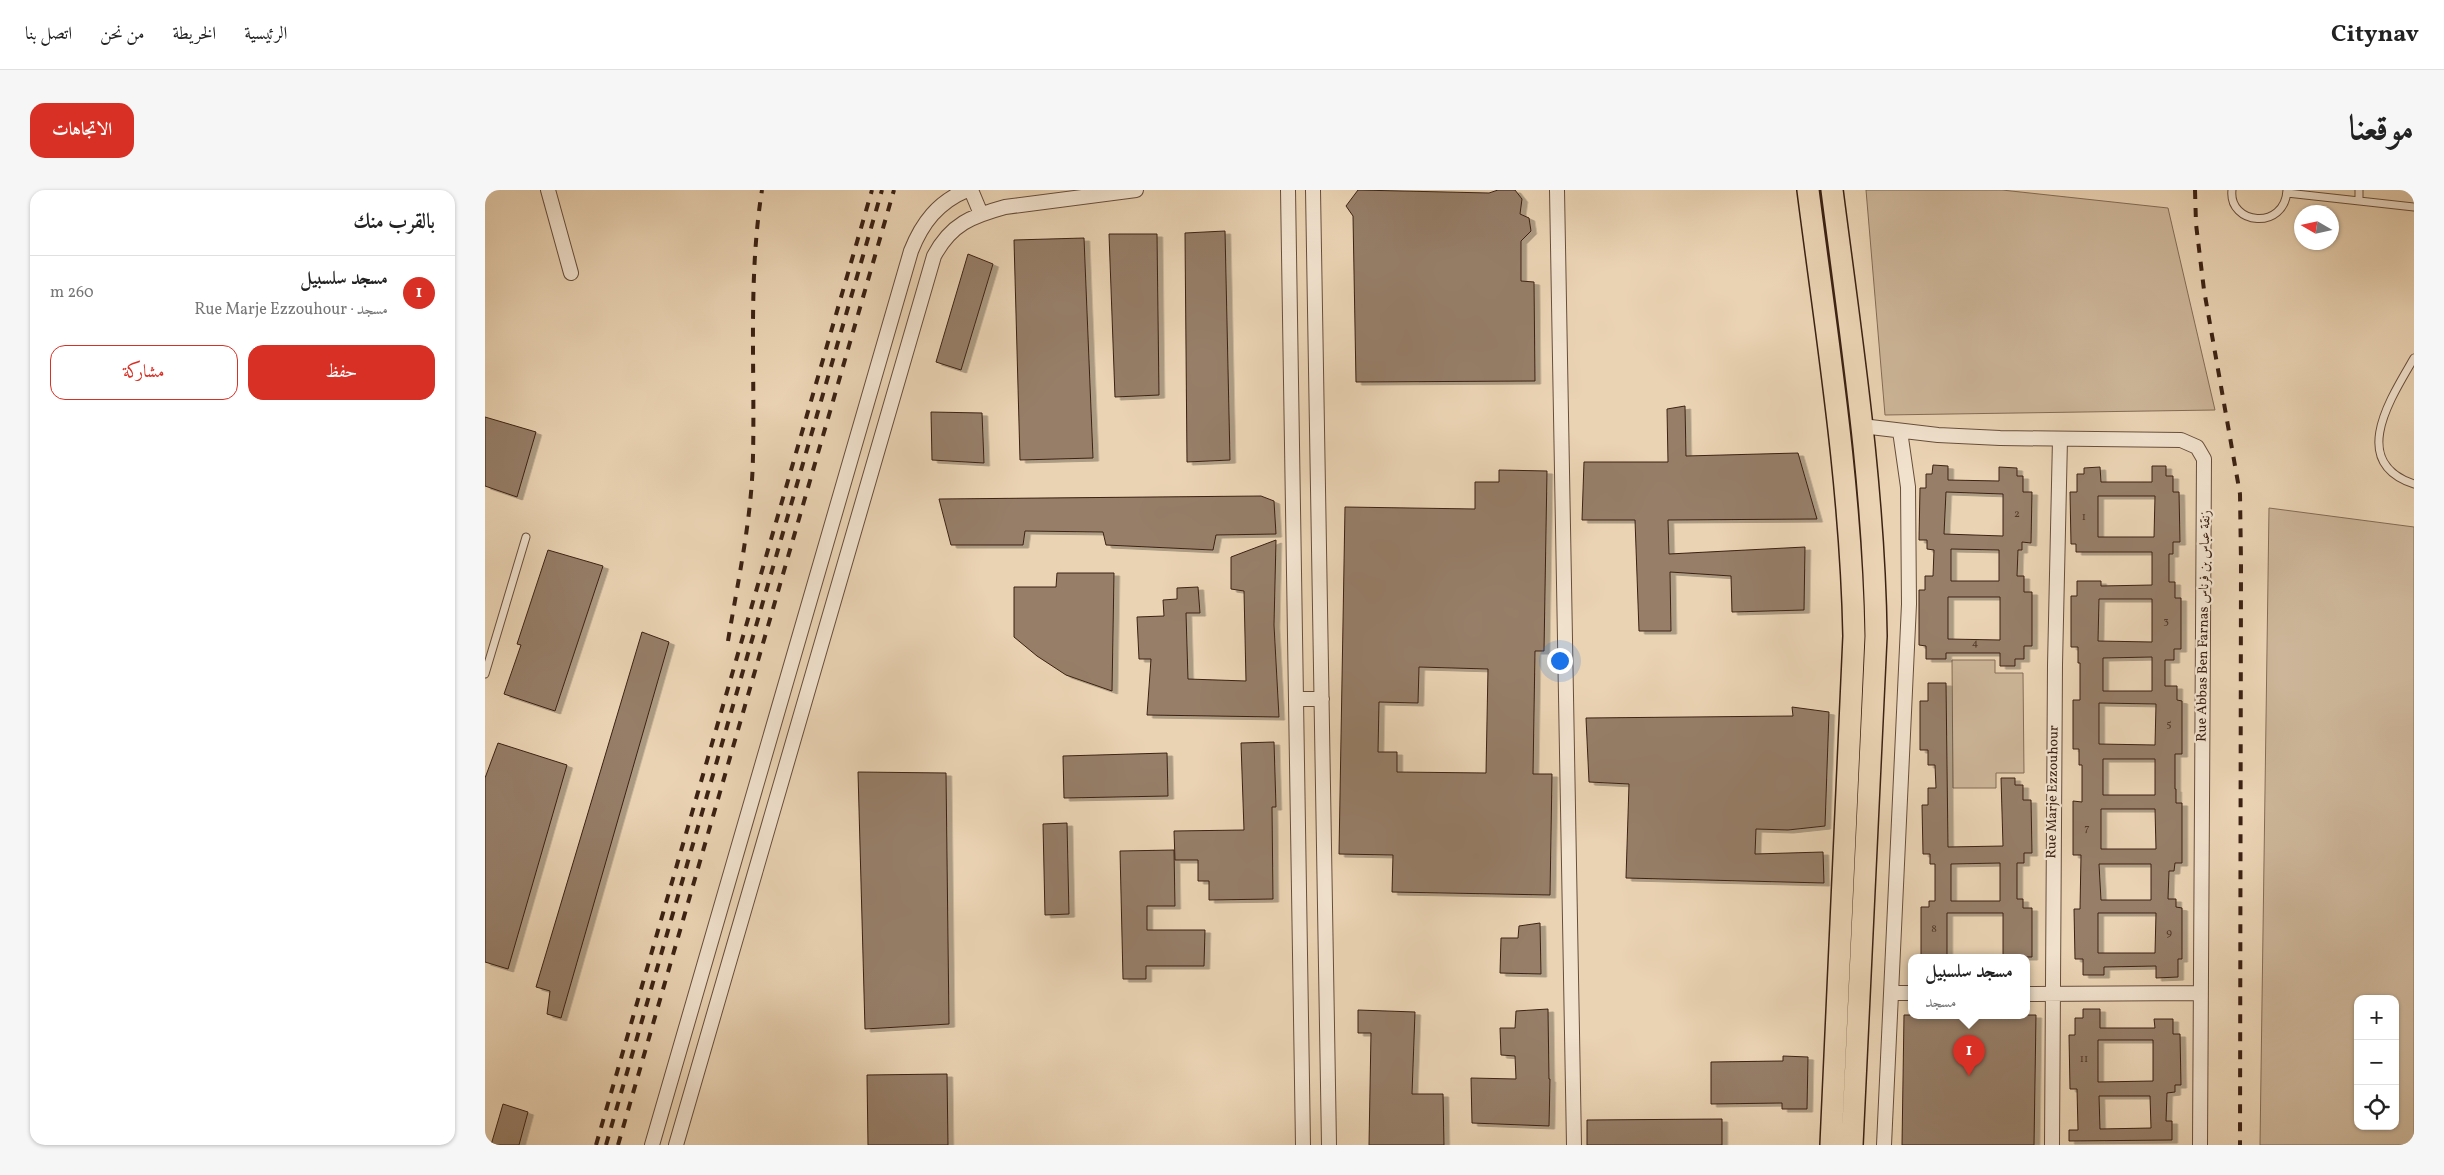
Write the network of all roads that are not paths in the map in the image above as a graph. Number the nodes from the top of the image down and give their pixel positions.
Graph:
1 (547, 190) edge
2 (967, 190) edge
3 (971, 190) edge
4 (1136, 190) edge
5 (1287, 190) edge
6 (1313, 190) edge
7 (1557, 190) edge
8 (1809, 190) edge
9 (1832, 190) edge
10 (2232, 190) edge
11 (2359, 190) edge
12 (2287, 192) edge
13 (2359, 200) junction
14 (2414, 207) edge
15 (981, 214) junction
16 (571, 273) dead end
17 (2414, 358) edge
18 (1862, 426) junction
19 (1901, 430) junction
20 (2060, 440) junction
21 (2414, 484) edge
22 (526, 536) dead end
23 (485, 674) edge
24 (1296, 699) junction
25 (1322, 699) junction
26 (2200, 993) junction
27 (1891, 994) junction
28 (1908, 994) edge
29 (2030, 994) edge
30 (2051, 994) junction
31 (652, 1145) edge
32 (676, 1145) edge
33 (1303, 1145) edge
34 (1329, 1145) edge
35 (1575, 1145) edge
36 (1831, 1145) edge
37 (1852, 1145) edge
38 (1884, 1145) edge
39 (2051, 1145) edge
40 (2200, 1145) edge

1 - 16 street
2 - 31 street
3 - 15 street
4 - 15 street
5 - 24 street
6 - 25 street
7 - 35 street
8 - 36 main road
9 - 18 main road
10 - 12 lane
11 - 13 lane
12 - 13 lane
13 - 14 lane
15 - 32 street
17 - 21 lane
18 - 19 street, Rue Abbas Ben Farnas زنقة عباس بن فرناس
18 - 37 main road
19 - 20 street, Rue Abbas Ben Farnas زنقة عباس بن فرناس
19 - 27 street
20 - 26 street, Rue Abbas Ben Farnas زنقة عباس بن فرناس
20 - 30 street, Rue Marje Ezzouhour
22 - 23 lane
24 - 25 street
24 - 33 street
25 - 34 street
26 - 30 street
26 - 40 street, Rue Abbas Ben Farnas زنقة عباس بن فرناس
27 - 28 street
27 - 38 street
29 - 30 street
30 - 39 street, Rue Marje Ezzouhour

